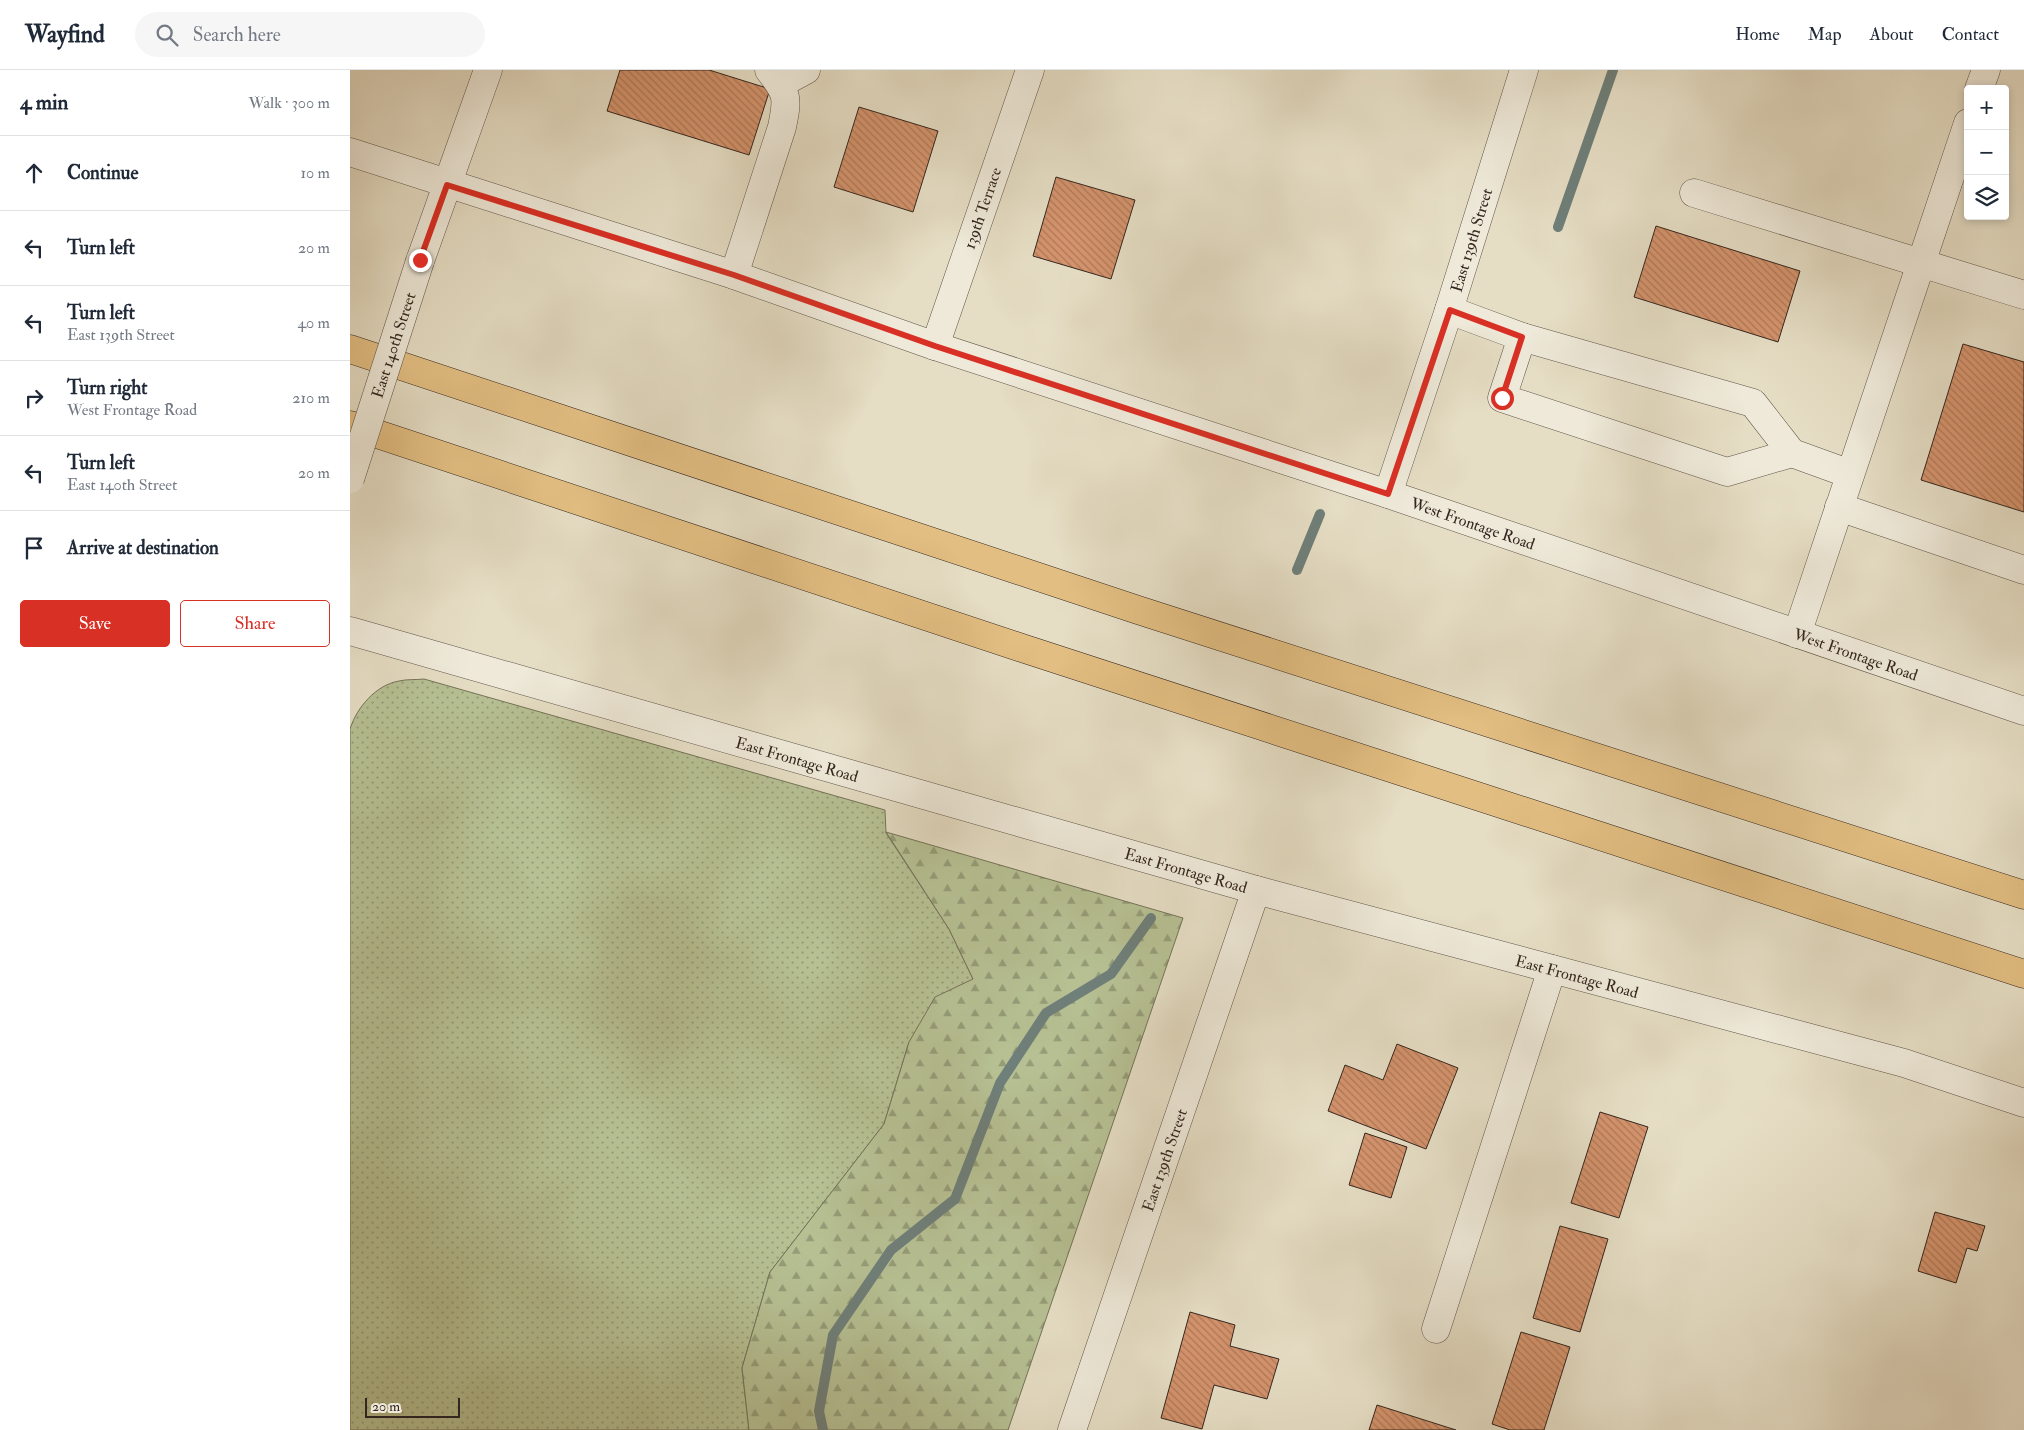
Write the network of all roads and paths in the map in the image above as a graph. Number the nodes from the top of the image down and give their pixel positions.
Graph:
1 (488, 70) edge
2 (806, 70) edge
3 (1030, 70) edge
4 (1524, 70) edge
5 (1986, 70) edge
6 (774, 77) edge
7 (1980, 85) edge
8 (1966, 130) edge
9 (350, 152) edge
10 (447, 185) junction
11 (1694, 194) dead end
12 (1920, 264) junction
13 (734, 275) junction
14 (2024, 295) edge
15 (1450, 310) junction
16 (1522, 337) junction
17 (935, 346) junction
18 (350, 350) edge
19 (350, 425) edge
20 (1792, 453) junction
21 (1850, 474) junction
22 (350, 479) edge
23 (1388, 494) junction
24 (1839, 507) junction
25 (2024, 570) edge
26 (350, 631) edge
27 (1797, 634) junction
28 (2024, 711) edge
29 (1256, 890) junction
30 (2024, 895) edge
31 (1552, 969) junction
32 (2024, 974) edge
33 (2024, 1103) edge
34 (1436, 1329) dead end
35 (1072, 1430) edge

1 - 10 street, East 140th Street
2 - 6 street
3 - 17 street, 139th Terrace
4 - 15 street, East 139th Street
5 - 7 street
6 - 13 street
8 - 12 street
9 - 10 street, West Frontage Road
10 - 13 street, West Frontage Road
10 - 22 street, East 140th Street, bridge
11 - 12 street
12 - 14 street
12 - 21 street
13 - 17 street, West Frontage Road
15 - 16 street
15 - 23 street, East 139th Street
16 - 20 street
16 - 20 street
17 - 23 street, West Frontage Road
18 - 30 highway
19 - 32 highway
20 - 21 street
21 - 24 street
23 - 27 street, West Frontage Road
24 - 25 street
24 - 27 street
26 - 29 street, East Frontage Road
27 - 28 street, West Frontage Road
29 - 31 street, East Frontage Road
29 - 35 street, East 139th Street
31 - 33 street, East Frontage Road
31 - 34 street

